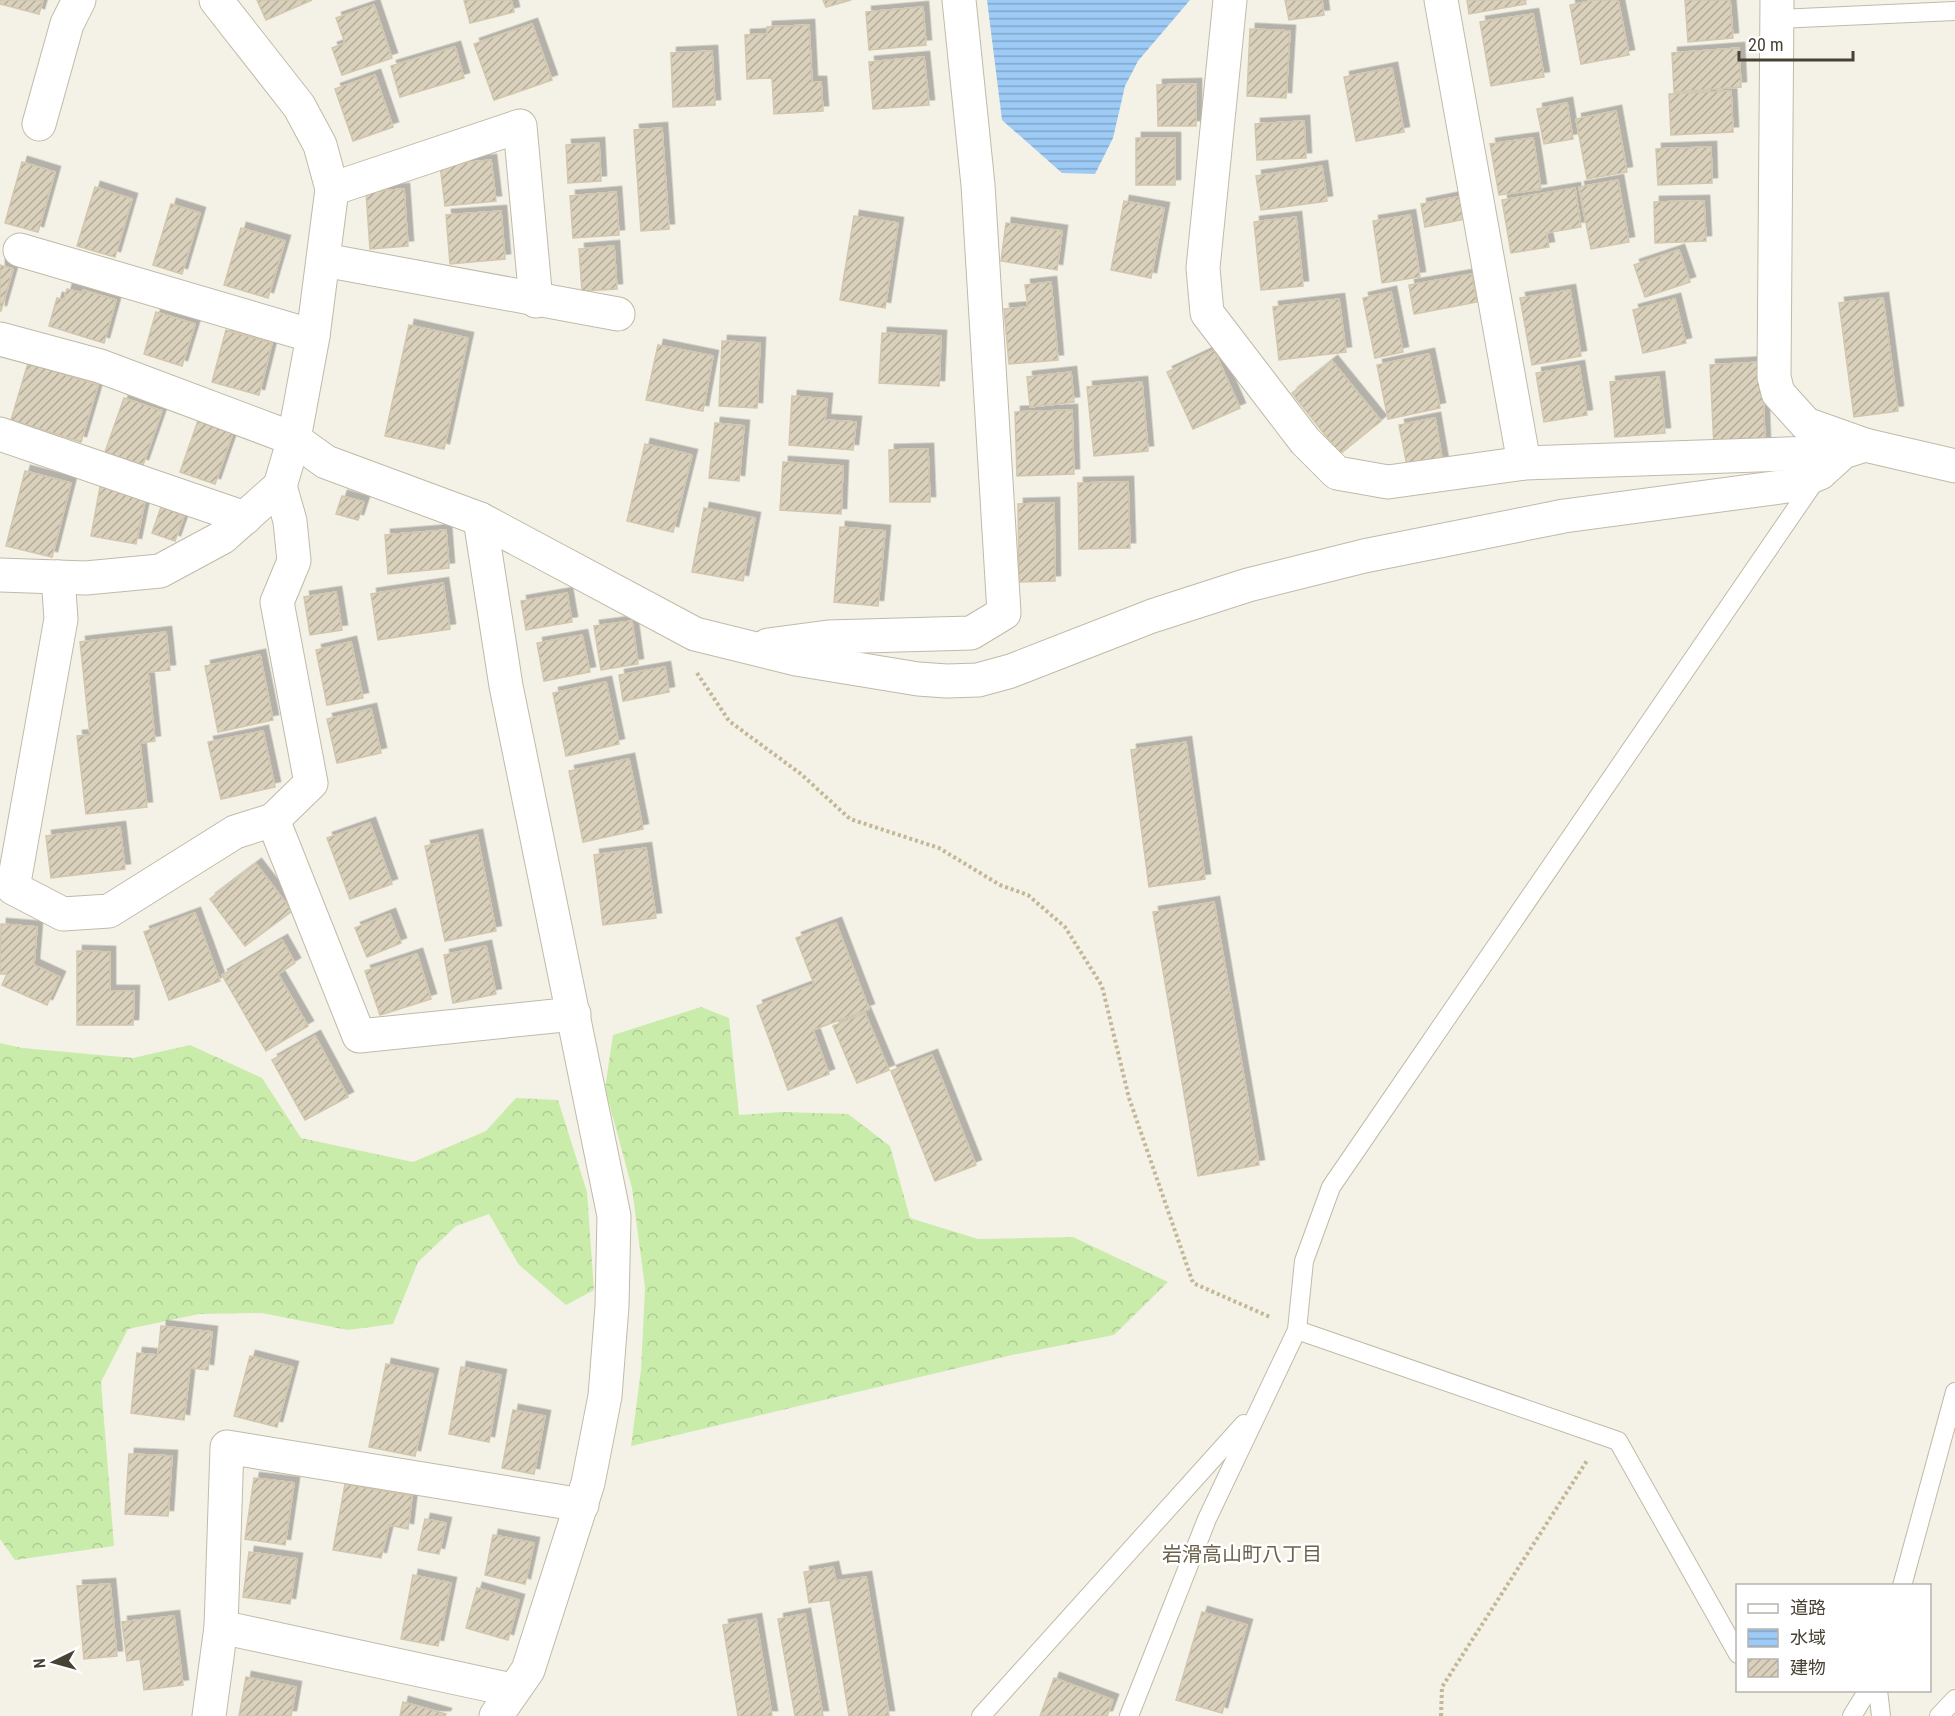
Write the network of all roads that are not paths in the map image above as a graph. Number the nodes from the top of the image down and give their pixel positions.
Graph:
1 (79, 0) edge
2 (216, 0) edge
3 (959, 0) edge
4 (1230, 0) edge
5 (1441, 0) edge
6 (1777, 10) edge
7 (1955, 11) edge
8 (39, 124) dead end
9 (332, 189) junction
10 (21, 250) dead end
11 (324, 260) junction
12 (536, 301) junction
13 (618, 314) dead end
14 (313, 336) junction
15 (0, 339) edge
16 (0, 434) edge
17 (294, 439) junction
18 (1854, 448) junction
19 (1524, 463) junction
20 (1955, 466) edge
21 (1820, 474) junction
22 (280, 486) junction
23 (245, 518) junction
24 (480, 519) junction
25 (0, 575) edge
26 (58, 577) junction
27 (745, 649) junction
28 (273, 820) junction
29 (574, 1014) junction
30 (1298, 1330) junction
31 (1955, 1392) edge
32 (1257, 1409) junction
33 (582, 1505) junction
34 (1903, 1584) edge
35 (221, 1627) junction
36 (1736, 1652) edge
37 (1867, 1692) edge
38 (1878, 1692) edge
39 (1955, 1699) edge
40 (504, 1703) edge
41 (1942, 1715) edge
42 (209, 1716) edge
43 (981, 1716) edge
44 (1129, 1716) edge
45 (1852, 1716) edge
46 (1881, 1716) edge

1 - 8 street
2 - 9 street
3 - 27 street
4 - 19 street
5 - 19 street
6 - 7 lane
6 - 18 street
9 - 11 street
9 - 12 street
10 - 14 street
11 - 12 street
11 - 14 street
12 - 13 street
14 - 17 street
15 - 17 street
16 - 23 street
17 - 22 street
17 - 24 street
18 - 19 street
18 - 20 street
18 - 21 street
21 - 27 street
21 - 30 lane
22 - 23 street
22 - 28 street
23 - 26 street
24 - 27 street
24 - 29 street
25 - 26 street
26 - 28 street
28 - 29 street
29 - 33 street
30 - 32 lane
30 - 36 lane
31 - 34 lane
32 - 43 lane
32 - 44 lane
33 - 35 street
33 - 40 street
35 - 40 street
35 - 42 street
37 - 45 lane
38 - 46 lane
39 - 41 lane

